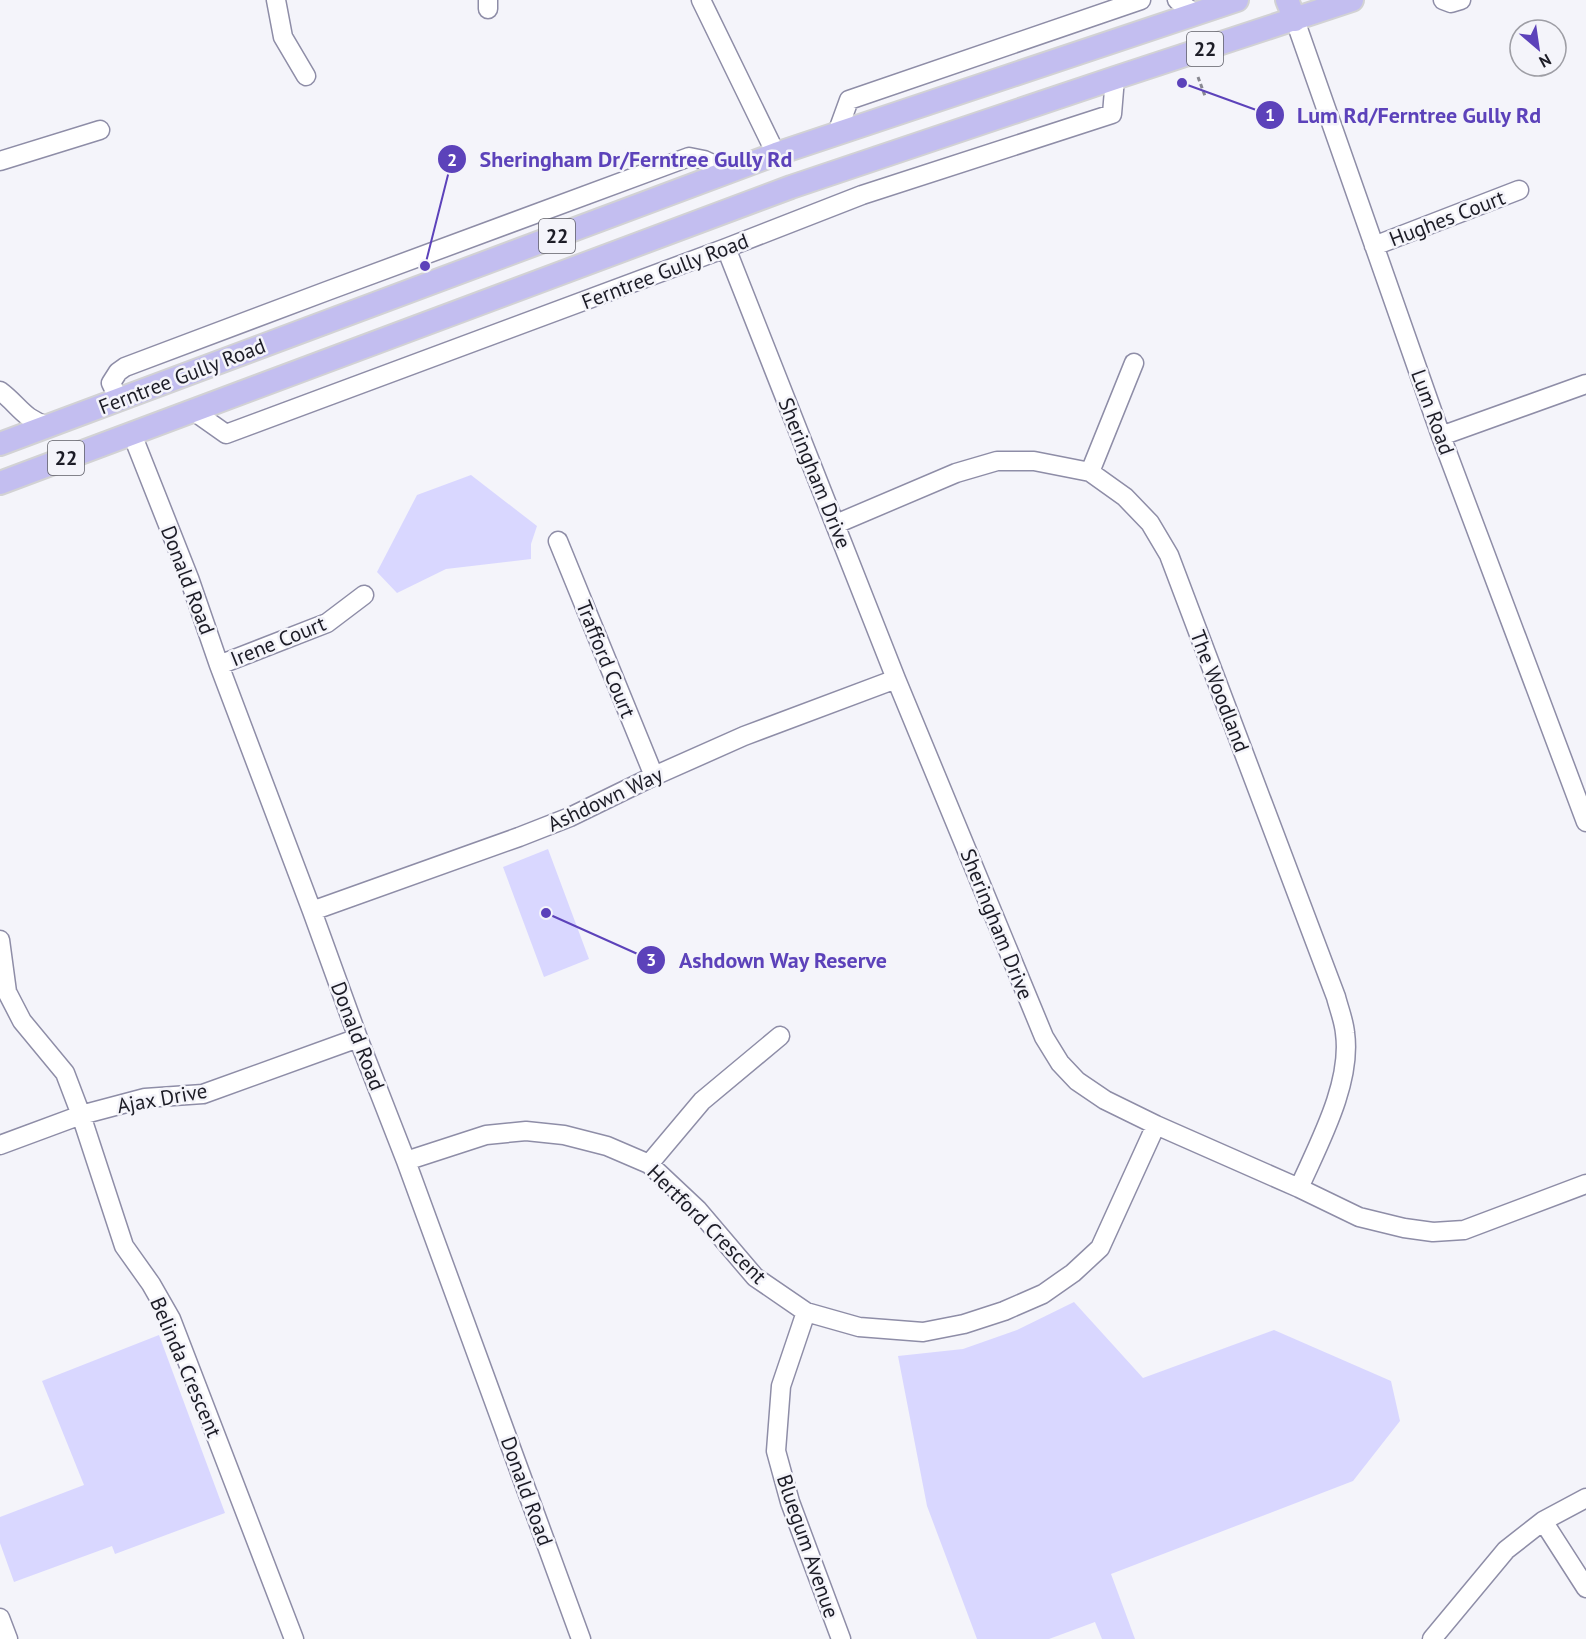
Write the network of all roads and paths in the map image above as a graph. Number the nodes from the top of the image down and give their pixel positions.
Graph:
1 (276, 0) edge
2 (701, 0) edge
3 (1141, 0) edge
4 (1177, 0) edge
5 (1237, 0) edge
6 (1352, 0) edge
7 (1443, 0) edge
8 (1461, 0) edge
9 (1291, 10) edge
10 (1195, 14) junction
11 (1103, 45) junction
12 (306, 76) dead end
13 (1198, 77) dead end
14 (1115, 78) junction
15 (1205, 96) dead end
16 (100, 130) dead end
17 (837, 132) junction
18 (776, 154) junction
19 (0, 161) edge
20 (730, 172) junction
21 (791, 187) junction
22 (1519, 190) dead end
23 (1374, 246) junction
24 (726, 248) junction
25 (327, 291) junction
26 (337, 318) junction
27 (1134, 363) dead end
28 (1586, 384) edge
29 (0, 391) edge
30 (118, 400) junction
31 (192, 410) junction
32 (48, 426) junction
33 (132, 434) junction
34 (1441, 436) junction
35 (0, 444) edge
36 (1090, 472) junction
37 (0, 483) edge
38 (836, 524) junction
39 (558, 541) dead end
40 (364, 595) dead end
41 (219, 665) junction
42 (896, 680) junction
43 (654, 776) junction
44 (1586, 822) edge
45 (312, 911) junction
46 (0, 940) edge
47 (780, 1036) dead end
48 (358, 1038) junction
49 (81, 1115) junction
50 (1156, 1125) junction
51 (0, 1145) edge
52 (406, 1161) junction
53 (649, 1164) junction
54 (1586, 1184) edge
55 (1299, 1188) junction
56 (806, 1312) junction
57 (1586, 1498) edge
58 (1543, 1521) junction
59 (1586, 1588) edge
60 (0, 1618) edge
61 (8, 1639) edge
62 (294, 1639) edge
63 (581, 1639) edge
64 (841, 1639) edge
65 (1432, 1639) edge

1 - 12 street
2 - 18 street
3 - 17 street
4 - 10 street
5 - 10 main road, Ferntree Gully Road / 22
6 - 9 main road, Ferntree Gully Road / 22
7 - 8 street
9 - 14 main road, Ferntree Gully Road / 22
9 - 23 street, Lum Road
10 - 11 main road, Ferntree Gully Road / 22
11 - 14 main road
11 - 17 main road, Ferntree Gully Road / 22
13 - 15 path
14 - 21 main road, Ferntree Gully Road / 22
14 - 24 street, Ferntree Gully Road
16 - 19 street
17 - 18 main road, Ferntree Gully Road / 22
18 - 20 main road, Ferntree Gully Road / 22
18 - 21 main road
20 - 25 street
20 - 26 main road, Ferntree Gully Road / 22
21 - 31 main road, Ferntree Gully Road / 22
22 - 23 street, Hughes Court
23 - 34 street, Lum Road
24 - 31 street, Ferntree Gully Road
24 - 38 street, Sheringham Drive
25 - 26 street
25 - 30 street
26 - 30 main road, Ferntree Gully Road / 22
27 - 36 street
28 - 34 street
29 - 32 street
30 - 32 main road, Ferntree Gully Road / 22
30 - 33 main road
31 - 33 main road, Ferntree Gully Road / 22
32 - 35 main road, Ferntree Gully Road / 22
33 - 37 main road, Ferntree Gully Road / 22
33 - 41 street, Donald Road
34 - 44 street, Lum Road
36 - 38 street, The Woodland
36 - 55 street, The Woodland
38 - 42 street, Sheringham Drive
39 - 43 street, Trafford Court
40 - 41 street, Irene Court
41 - 45 street, Donald Road
42 - 43 street, Ashdown Way
42 - 50 street, Sheringham Drive
43 - 45 street, Ashdown Way
45 - 48 street, Donald Road
46 - 49 street, Belinda Crescent
47 - 53 street
48 - 49 street, Ajax Drive
48 - 52 street, Donald Road
49 - 51 street, Ajax Drive
49 - 62 street, Belinda Crescent
50 - 55 street, Sheringham Drive
50 - 56 street, Hertford Crescent
52 - 53 street, Hertford Crescent
52 - 63 street, Donald Road
53 - 56 street, Hertford Crescent
54 - 55 street, Sheringham Drive
56 - 64 street, Bluegum Avenue
57 - 58 street
58 - 59 street
58 - 65 street
60 - 61 street

